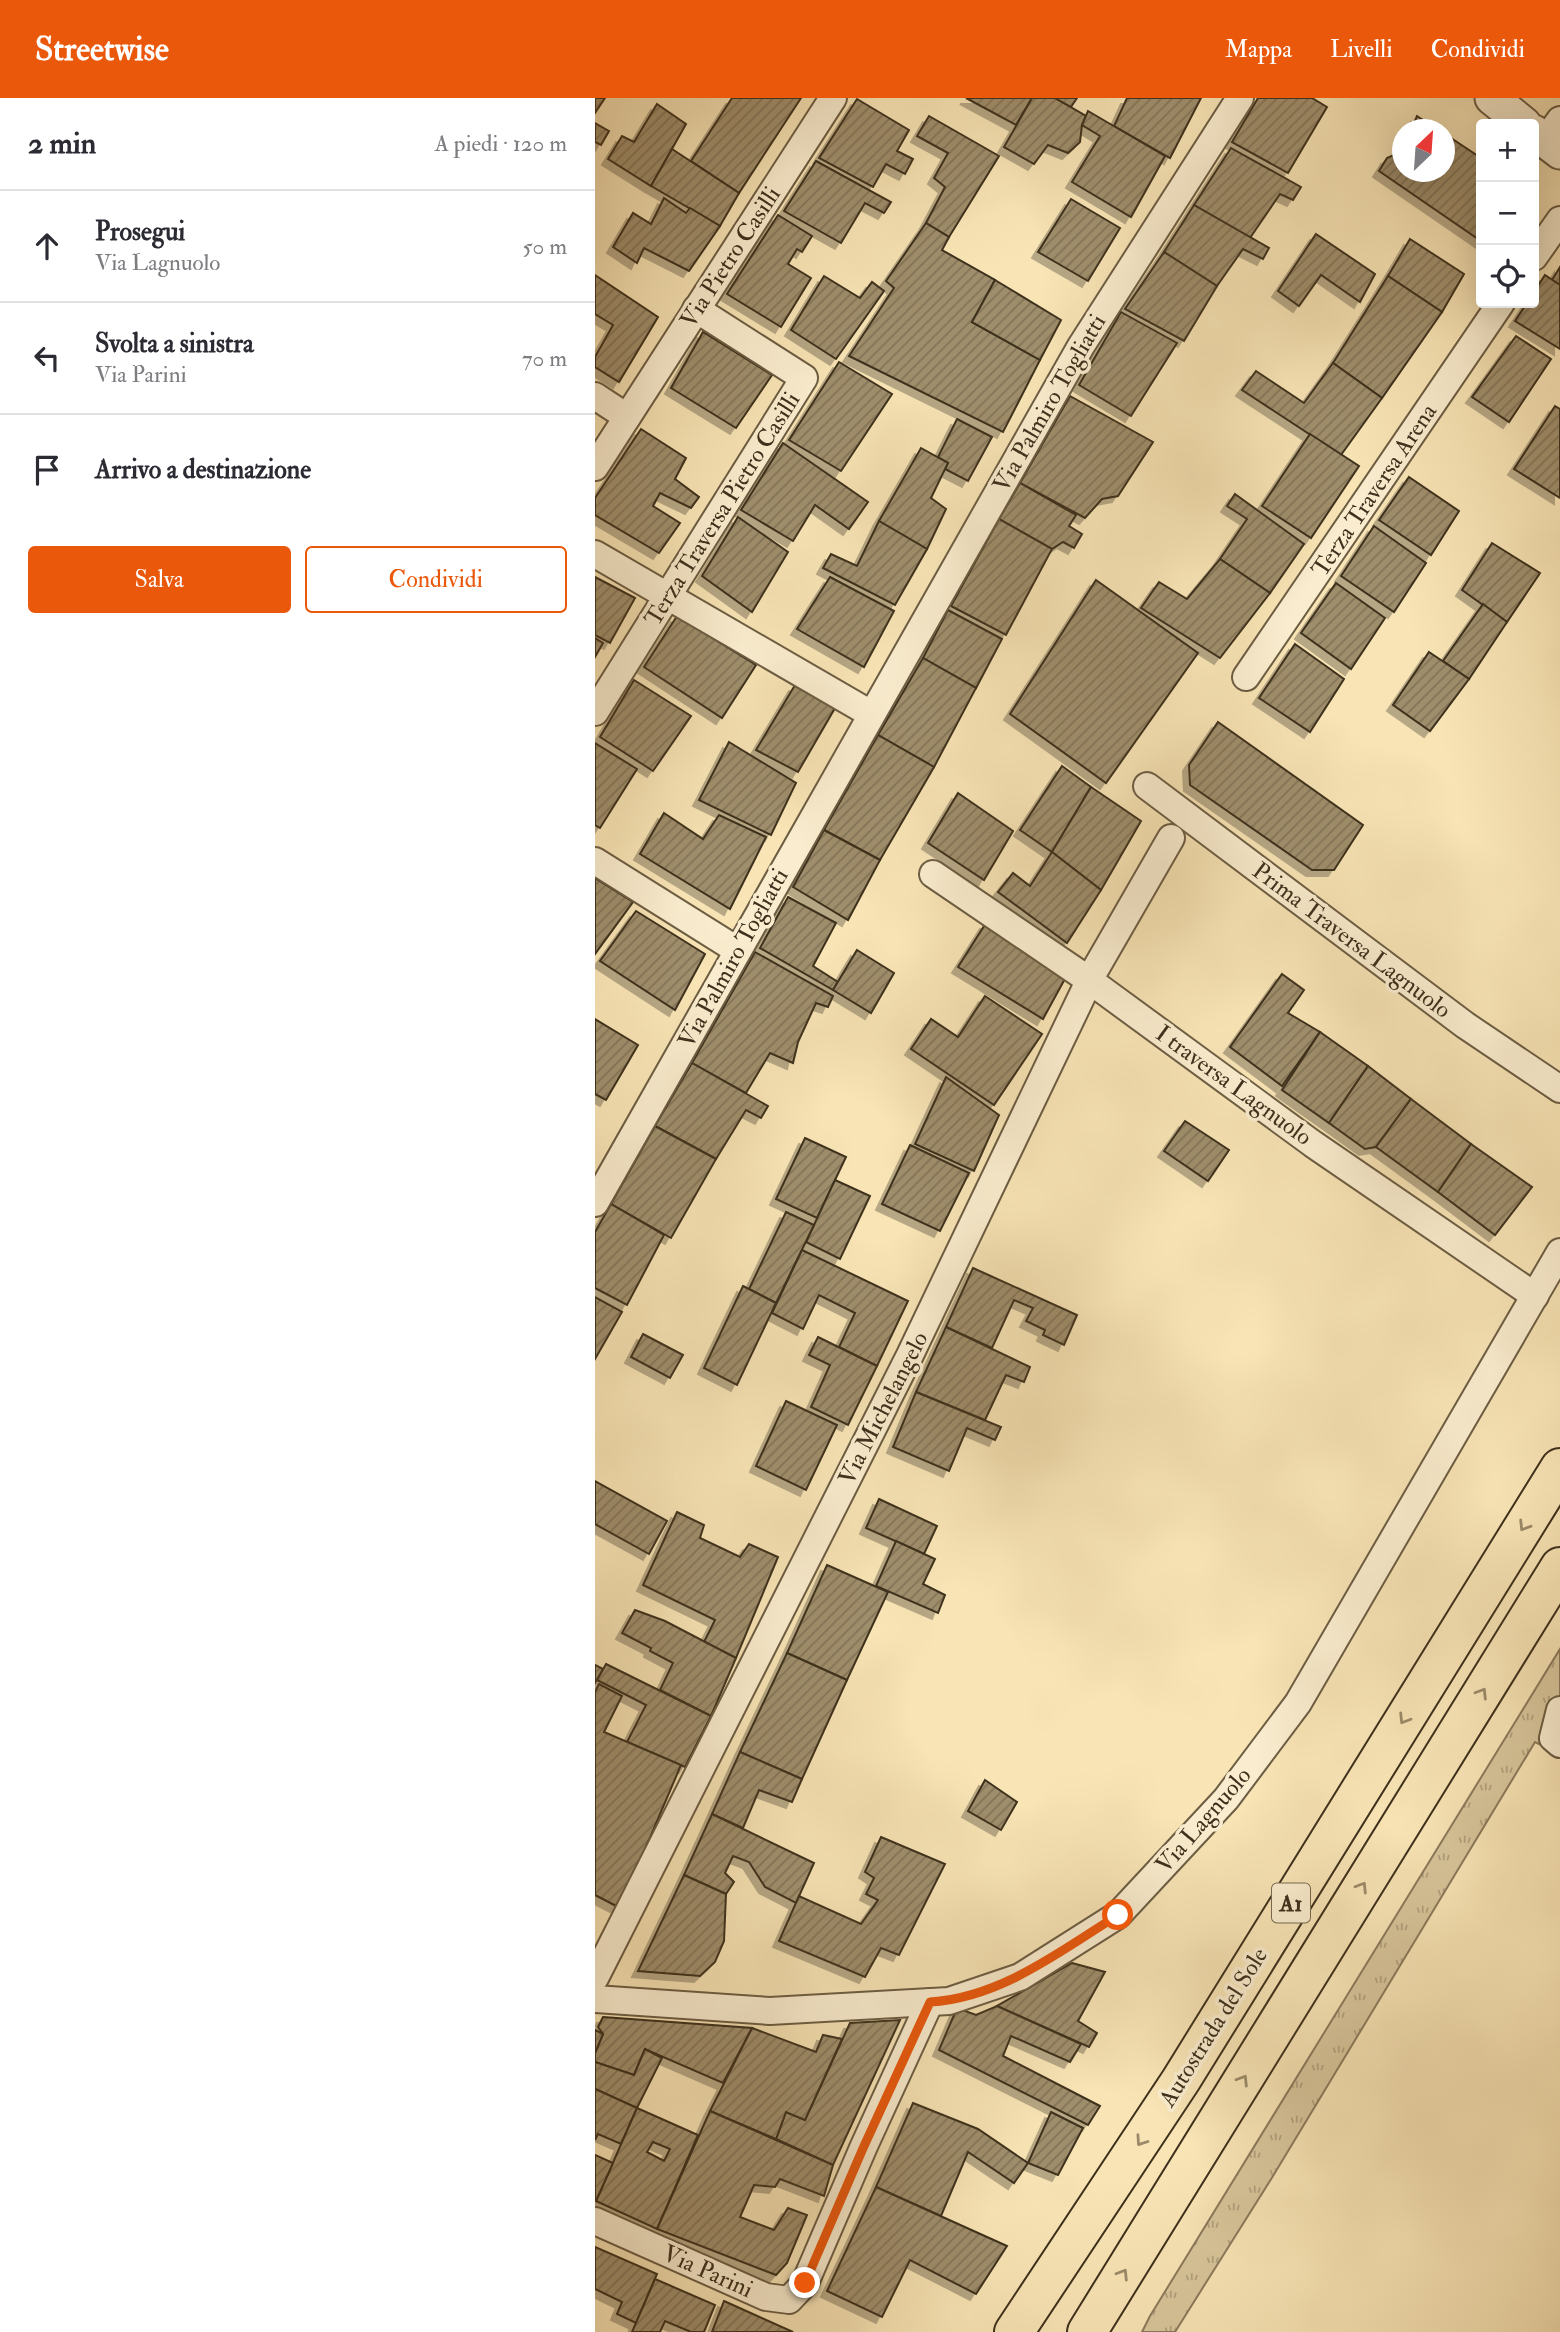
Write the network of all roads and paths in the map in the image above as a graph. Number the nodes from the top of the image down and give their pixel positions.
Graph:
1 (833, 98) edge
2 (1240, 98) edge
3 (1492, 98) edge
4 (1545, 134) edge
5 (1560, 220) edge
6 (1539, 250) edge
7 (1498, 308) edge
8 (697, 309) junction
9 (595, 396) edge
10 (627, 416) junction
11 (595, 467) edge
12 (595, 554) edge
13 (666, 596) junction
14 (1246, 677) dead end
15 (595, 712) edge
16 (871, 715) junction
17 (1147, 786) dead end
18 (1171, 838) dead end
19 (595, 860) edge
20 (933, 874) dead end
21 (737, 950) junction
22 (1089, 980) junction
23 (1560, 1089) edge
24 (602, 1174) edge
25 (595, 1203) edge
26 (1560, 1252) edge
27 (1535, 1296) junction
28 (1560, 1468) edge
29 (1560, 1567) edge
30 (1560, 1710) edge
31 (1560, 1744) edge
32 (595, 1978) edge
33 (595, 1999) edge
34 (930, 2002) junction
35 (595, 2221) edge
36 (1014, 2332) edge
37 (1087, 2332) edge

1 - 8 street, Via Pietro Casilli
2 - 16 street, Via Palmiro Togliatti
3 - 4 street
5 - 6 street
7 - 14 street, Terza Traversa Arena
8 - 10 street, Via Pietro Casilli
8 - 13 street, Terza Traversa Pietro Casilli
9 - 10 street
10 - 11 street, Via Pietro Casilli
12 - 13 street
13 - 15 street, Terza Traversa Pietro Casilli
13 - 16 street
16 - 21 street, Via Palmiro Togliatti
17 - 23 street, Prima Traversa Lagnuolo
18 - 22 street, Via Michelangelo
19 - 21 street
20 - 22 street, I traversa Lagnuolo
21 - 24 street, Via Palmiro Togliatti
22 - 27 street, I traversa Lagnuolo
22 - 32 street, Via Michelangelo
24 - 25 street, Via Palmiro Togliatti
26 - 27 street, Via Lagnuolo
27 - 34 street, Via Lagnuolo
28 -> 36 highway, Autostrada del Sole / A1
37 -> 29 highway, A1
30 - 31 street
33 - 34 street, Via Lagnuolo
34 - 35 street, Via Parini

